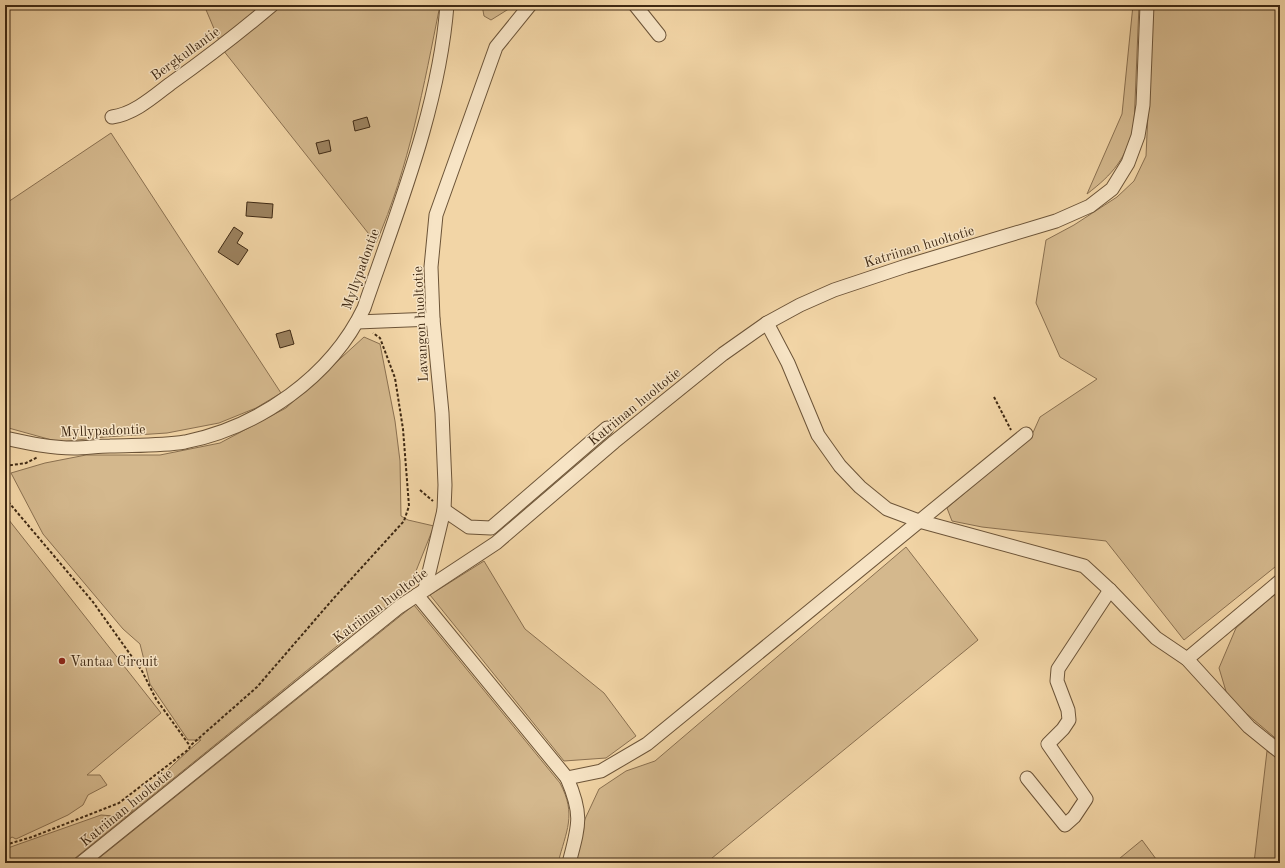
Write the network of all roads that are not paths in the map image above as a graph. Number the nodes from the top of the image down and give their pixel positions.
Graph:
1 (272, 5) edge
2 (447, 5) edge
3 (530, 5) edge
4 (635, 5) edge
5 (1147, 5) edge
6 (659, 36) dead end
7 (112, 117) dead end
8 (433, 319) junction
9 (357, 322) junction
10 (767, 323) junction
11 (607, 428) dead end
12 (1021, 437) road end
13 (5, 438) edge
14 (444, 510) junction
15 (919, 521) junction
16 (1280, 581) edge
17 (1110, 590) junction
18 (421, 592) junction
19 (1187, 659) junction
20 (1280, 752) edge
21 (567, 778) junction
22 (1027, 778) dead end
23 (81, 863) edge
24 (569, 863) edge

1 - 7 street, Bergkullantie
2 - 9 street, Myllypadontie
3 - 8 street, Lavangon huoltotie
4 - 6 street
5 - 10 street, Katriinan huoltotie
8 - 9 street
8 - 14 street, Lavangon huoltotie
9 - 13 street, Myllypadontie
10 - 15 street
10 - 18 street, Katriinan huoltotie
11 - 14 street
12 - 15 street
14 - 18 street, Lavangon huoltotie
15 - 17 street
15 - 21 street
16 - 19 street
17 - 19 street
17 - 22 street
18 - 21 street
18 - 23 street, Katriinan huoltotie
19 - 20 street
21 - 24 street

